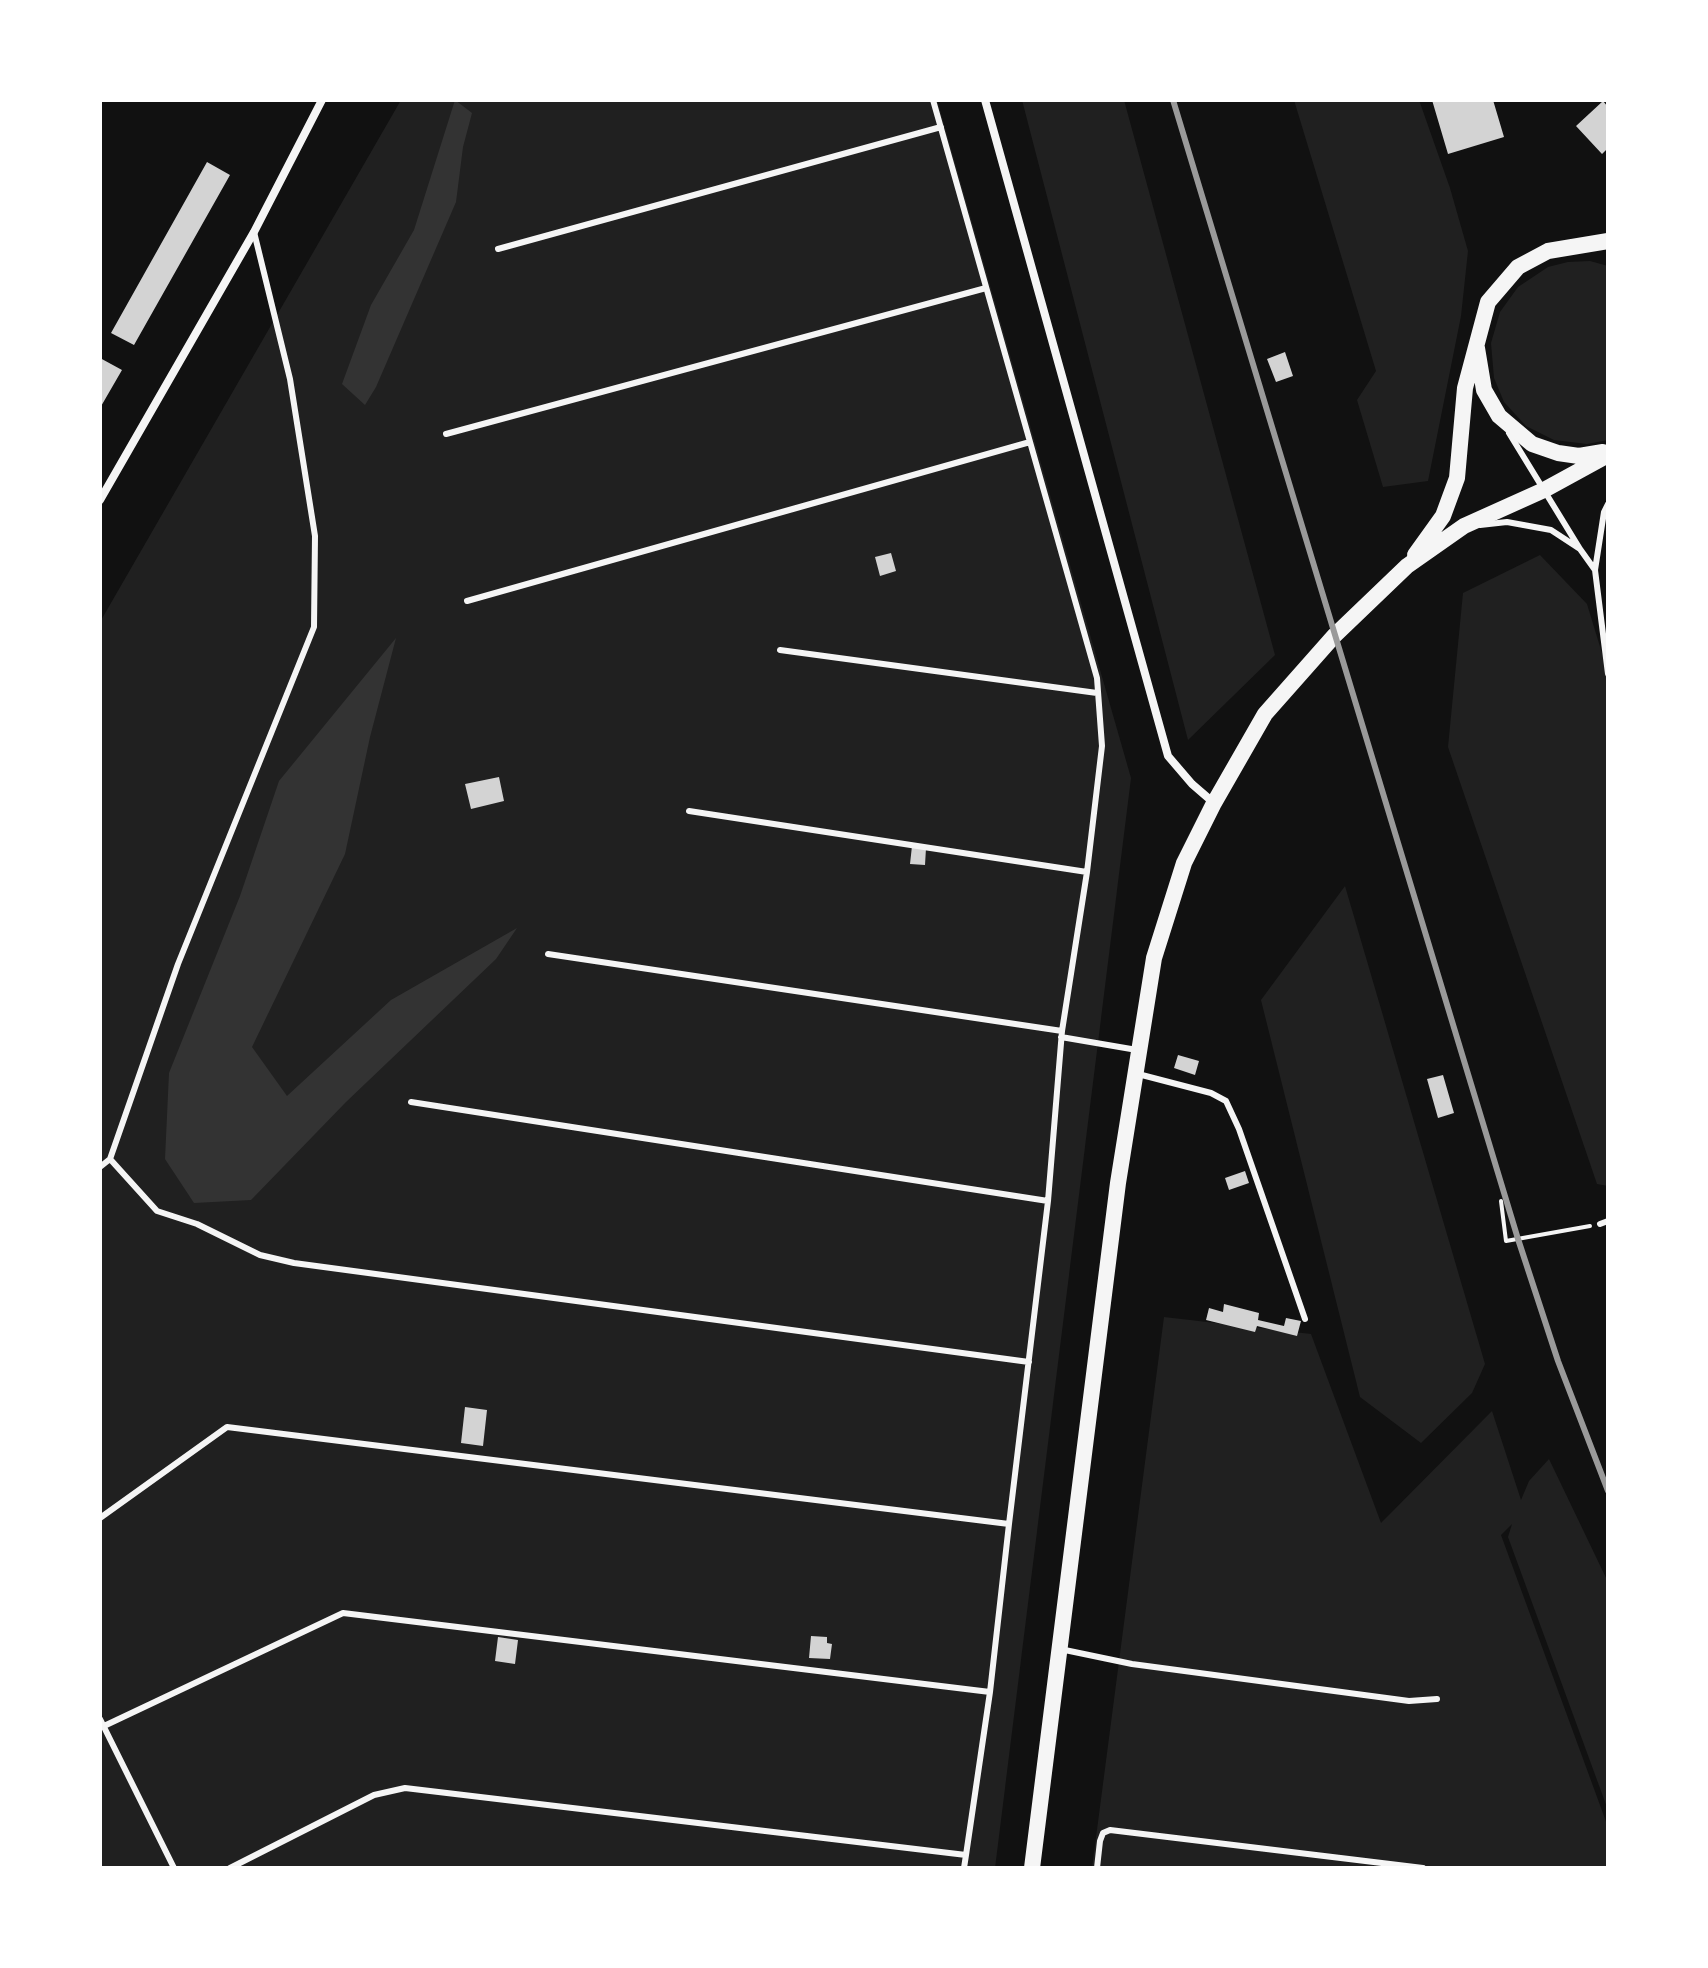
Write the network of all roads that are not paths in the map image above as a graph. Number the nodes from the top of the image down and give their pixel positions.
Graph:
1 (322, 100) edge
2 (933, 100) edge
3 (985, 100) edge
4 (941, 127) junction
5 (254, 232) junction
6 (1608, 241) edge
7 (1586, 245) junction
8 (498, 249) dead end
9 (1608, 250) edge
10 (986, 288) junction
11 (1477, 343) junction
12 (1499, 416) junction
13 (446, 434) dead end
14 (1030, 442) junction
15 (1608, 453) edge
16 (1544, 490) junction
17 (100, 500) edge
18 (1608, 504) edge
19 (1606, 512) edge
20 (1464, 526) junction
21 (1580, 549) junction
22 (1407, 566) junction
23 (1595, 570) junction
24 (467, 601) dead end
25 (780, 650) dead end
26 (1608, 674) edge
27 (1097, 693) junction
28 (1214, 803) junction
29 (689, 811) dead end
30 (1087, 872) junction
31 (548, 954) dead end
32 (1062, 1034) junction
33 (1139, 1050) junction
34 (1135, 1073) junction
35 (411, 1102) dead end
36 (110, 1159) junction
37 (100, 1167) edge
38 (1048, 1201) junction
39 (1305, 1319) dead end
40 (1029, 1362) junction
41 (100, 1518) edge
42 (1009, 1524) junction
43 (1060, 1649) junction
44 (990, 1692) junction
45 (1437, 1699) dead end
46 (100, 1719) edge
47 (104, 1726) junction
48 (966, 1855) junction
49 (174, 1868) edge
50 (230, 1868) edge
51 (964, 1868) edge
52 (1032, 1868) edge
53 (1097, 1868) edge
54 (1423, 1868) edge

1 - 5 street
2 - 4 lane
3 - 28 street
4 - 8 lane
4 - 10 lane
5 - 17 street
5 - 36 lane
6 - 7 main road
7 - 9 main road
7 - 11 main road
10 - 13 lane
10 - 14 lane
11 - 12 main road
11 - 22 main road
12 - 15 main road
12 - 16 lane
14 - 24 lane
14 - 27 lane
15 - 16 main road
16 - 20 main road
16 - 21 lane
18 - 19 lane
19 - 23 lane
20 - 21 lane
20 - 22 main road
21 - 23 lane
22 - 28 main road
23 - 26 lane
25 - 27 lane
27 - 30 lane
28 - 33 main road
29 - 30 lane
30 - 32 lane
31 - 32 lane
32 - 33 lane
32 - 38 lane
33 - 34 main road
34 - 39 lane
34 - 43 main road
35 - 38 lane
36 - 37 lane
36 - 40 lane
38 - 40 lane
40 - 42 lane
41 - 42 lane
42 - 44 lane
43 - 45 lane
43 - 52 main road
44 - 47 lane
44 - 48 lane
46 - 47 lane
47 - 49 lane
48 - 50 lane
48 - 51 lane
53 - 54 lane

